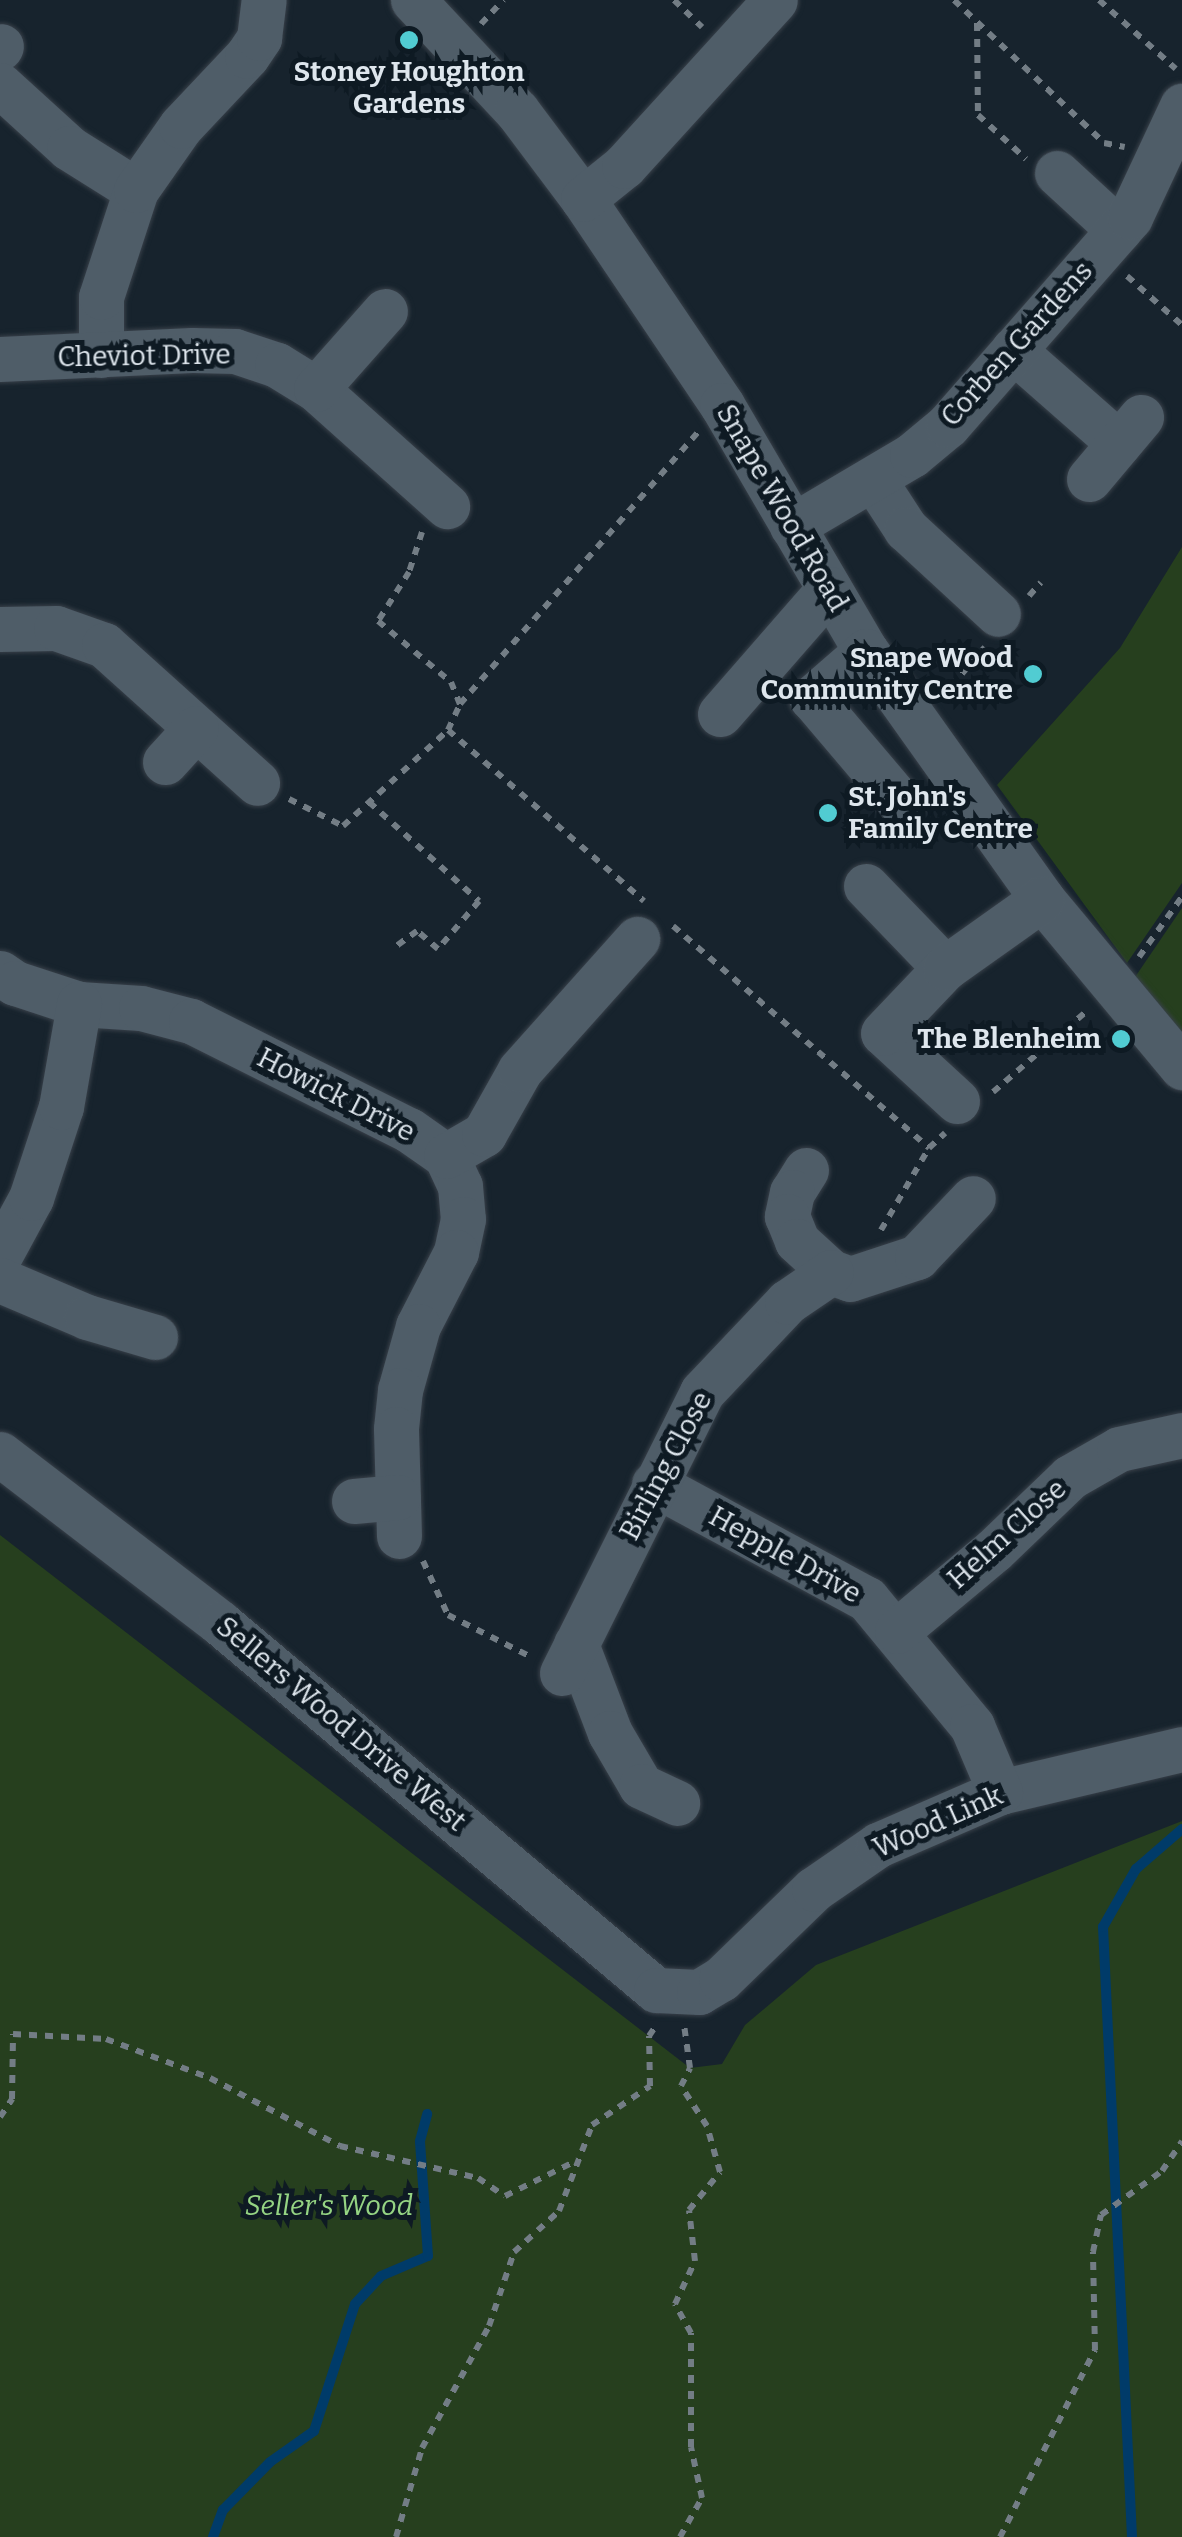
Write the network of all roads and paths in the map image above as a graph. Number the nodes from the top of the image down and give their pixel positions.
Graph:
1 (264, 0) edge
2 (413, 0) edge
3 (775, 0) edge
4 (954, 0) edge
5 (1099, 0) edge
6 (977, 22) junction
7 (1182, 74) edge
8 (0, 85) edge
9 (1173, 136) edge
10 (1057, 173) joint
11 (136, 190) junction
12 (583, 198) junction
13 (1109, 241) junction
14 (385, 311) dead end
15 (1182, 325) edge
16 (1013, 350) junction
17 (102, 355) junction
18 (0, 359) edge
19 (316, 389) junction
20 (722, 405) junction
21 (1089, 479) dead end
22 (874, 480) junction
23 (422, 502) joint
24 (792, 526) junction
25 (1041, 582) dead end
26 (829, 589) junction
27 (1003, 620) junction
28 (0, 629) edge
29 (866, 651) junction
30 (460, 704) junction
31 (720, 714) dead end
32 (918, 724) junction
33 (196, 728) junction
34 (448, 730) junction
35 (165, 762) dead end
36 (257, 783) joint
37 (369, 802) junction
38 (902, 804) dead end
39 (866, 886) dead end
40 (1182, 897) edge
41 (1042, 898) junction
42 (649, 920) junction
43 (396, 946) dead end
44 (0, 972) edge
45 (932, 981) junction
46 (1115, 986) junction
47 (79, 1004) junction
48 (1182, 1067) edge
49 (956, 1100) dead end
50 (928, 1148) dead end
51 (446, 1156) junction
52 (806, 1170) dead end
53 (972, 1198) dead end
54 (0, 1255) edge
55 (831, 1272) junction
56 (0, 1280) edge
57 (154, 1338) dead end
58 (1182, 1434) edge
59 (0, 1454) edge
60 (654, 1484) junction
61 (384, 1511) joint
62 (897, 1630) junction
63 (569, 1658) junction
64 (616, 1664) dead end
65 (1182, 1749) edge
66 (1000, 1792) junction
67 (678, 1803) dead end
68 (679, 1994) junction
69 (0, 2117) edge
70 (1182, 2140) edge
71 (578, 2160) junction
72 (396, 2537) edge
73 (680, 2537) edge
74 (1000, 2537) edge

1 - 11 street
2 - 12 street, Snape Wood Road
3 - 12 street
4 - 6 path
5 - 7 path
6 - 9 path
6 - 10 path
8 - 11 street
9 - 13 street, Corben Gardens
10 - 13 street
11 - 17 street
12 - 20 street, Snape Wood Road
13 - 15 path
13 - 16 street, Corben Gardens
14 - 19 street
16 - 21 street
16 - 22 street, Corben Gardens
17 - 18 street, Cheviot Drive
17 - 19 street, Cheviot Drive
19 - 23 street, Cheviot Drive
20 - 24 street, Snape Wood Road
20 - 30 path
22 - 24 street, Corben Gardens
22 - 27 street
23 - 30 path
24 - 26 street, Snape Wood Road
25 - 27 path
26 - 29 street, Snape Wood Road
26 - 31 street
27 - 32 path
28 - 33 street
29 - 32 street, Snape Wood Road
29 - 38 street
30 - 34 path
32 - 41 street, Snape Wood Road
33 - 35 street
33 - 36 street
34 - 37 path
34 - 42 path
36 - 37 path
37 - 43 path
39 - 45 street
40 - 46 path
41 - 45 street
41 - 46 street, Snape Wood Road
42 - 50 path
42 - 51 street
44 - 47 street, Howick Drive
45 - 49 street
46 - 48 street, Snape Wood Road
47 - 51 street, Howick Drive
47 - 54 street
51 - 61 street, Howick Drive
52 - 55 street
53 - 55 street
55 - 60 street, Birling Close
56 - 57 street
58 - 62 street, Helm Close
59 - 68 street, Sellers Wood Drive West
60 - 62 street, Hepple Drive
60 - 63 street, Birling Close
61 - 63 path
62 - 66 street, Hepple Drive
63 - 64 street
63 - 67 street
65 - 66 street, Wood Link
66 - 68 street, Wood Link
68 - 71 path
68 - 73 path
69 - 71 path
70 - 74 path
71 - 72 path

